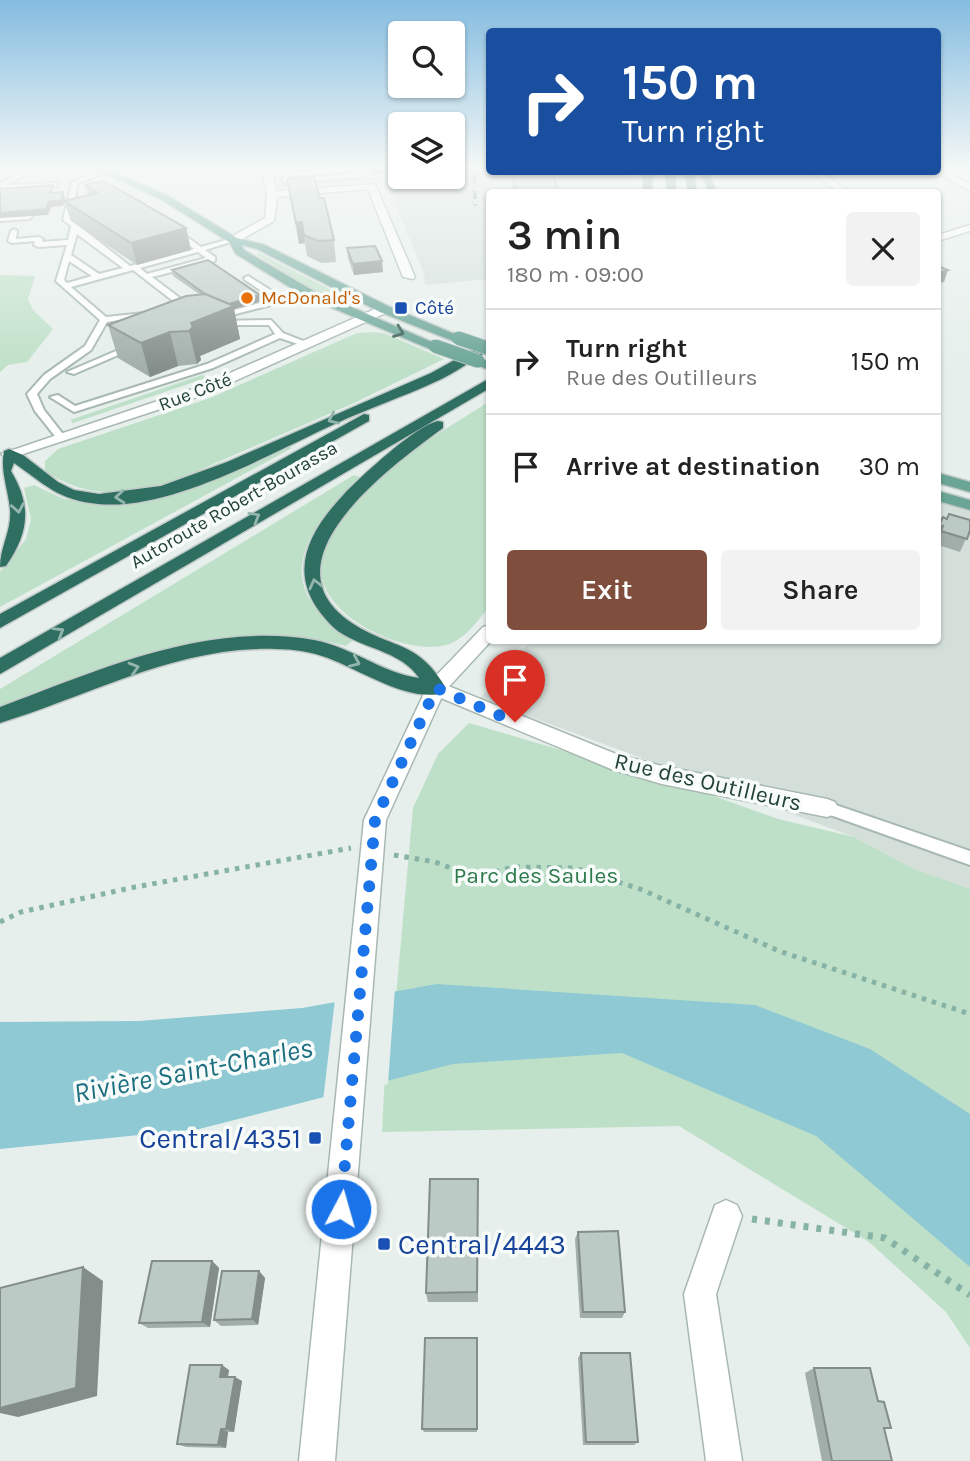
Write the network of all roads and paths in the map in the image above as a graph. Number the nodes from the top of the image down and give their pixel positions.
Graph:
1 (13, 235) edge
2 (72, 235) edge
3 (84, 235) edge
4 (183, 235) edge
5 (225, 235) edge
6 (241, 235) edge
7 (392, 235) edge
8 (233, 240) junction
9 (71, 242) junction
10 (199, 251) junction
11 (67, 256) junction
12 (132, 268) junction
13 (147, 276) junction
14 (98, 277) junction
15 (409, 277) dead end
16 (248, 278) dead end
17 (66, 286) junction
18 (384, 309) junction
19 (154, 316) edge
20 (363, 318) junction
21 (192, 320) edge
22 (102, 325) junction
23 (280, 335) junction
24 (141, 344) edge
25 (307, 344) junction
26 (486, 346) edge
27 (486, 349) edge
28 (486, 365) edge
29 (209, 366) junction
30 (71, 372) dead end
31 (441, 374) junction
32 (234, 377) junction
33 (486, 384) edge
34 (55, 397) dead end
35 (460, 398) junction
36 (61, 438) junction
37 (5, 455) edge
38 (941, 479) edge
39 (966, 486) edge
40 (941, 497) edge
41 (963, 503) edge
42 (0, 562) edge
43 (0, 622) edge
44 (486, 635) edge
45 (0, 667) edge
46 (436, 688) junction
47 (0, 715) edge
48 (827, 808) joint
49 (354, 849) dead end
50 (393, 855) dead end
51 (970, 858) edge
52 (0, 922) edge
53 (970, 1014) edge
54 (726, 1216) joint
55 (970, 1295) edge
56 (317, 1461) edge
57 (724, 1461) edge

1 - 9 lane
2 - 9 lane
3 - 12 lane
4 - 10 lane
5 - 8 main road
6 - 8 street
7 - 15 street
8 - 10 lane
8 - 18 main road
8 - 20 main road
9 - 11 lane
10 - 12 lane
10 - 13 lane
11 - 14 lane
11 - 17 lane
12 - 13 lane
12 - 14 lane
13 - 21 lane
14 - 17 lane
16 - 23 lane
17 - 22 lane
18 - 20 street, Rue Côté
18 - 26 main road, bridge
19 - 22 lane
20 - 25 street, Rue Côté
20 -> 28 main road, bridge
22 - 36 lane
23 - 25 lane
23 - 29 lane
24 - 30 lane
25 - 32 street, Rue Côté
27 - 31 highway, Autoroute Robert-Bourassa
29 - 32 lane
29 - 34 lane
31 -> 37 highway
31 - 43 highway, Autoroute Robert-Bourassa
32 - 36 street, Rue Côté
33 - 35 highway, Autoroute Robert-Bourassa
45 -> 35 highway, Autoroute Robert-Bourassa
46 -> 35 highway
36 - 37 street, Rue Côté
37 -> 42 highway
38 - 39 main road
39 - 41 lane
40 - 41 main road
44 - 46 street
47 -> 46 highway
46 - 48 street, Rue des Outilleurs
46 - 56 street
48 - 51 lane
49 - 52 path
50 - 53 path
54 - 55 path
54 - 57 street

